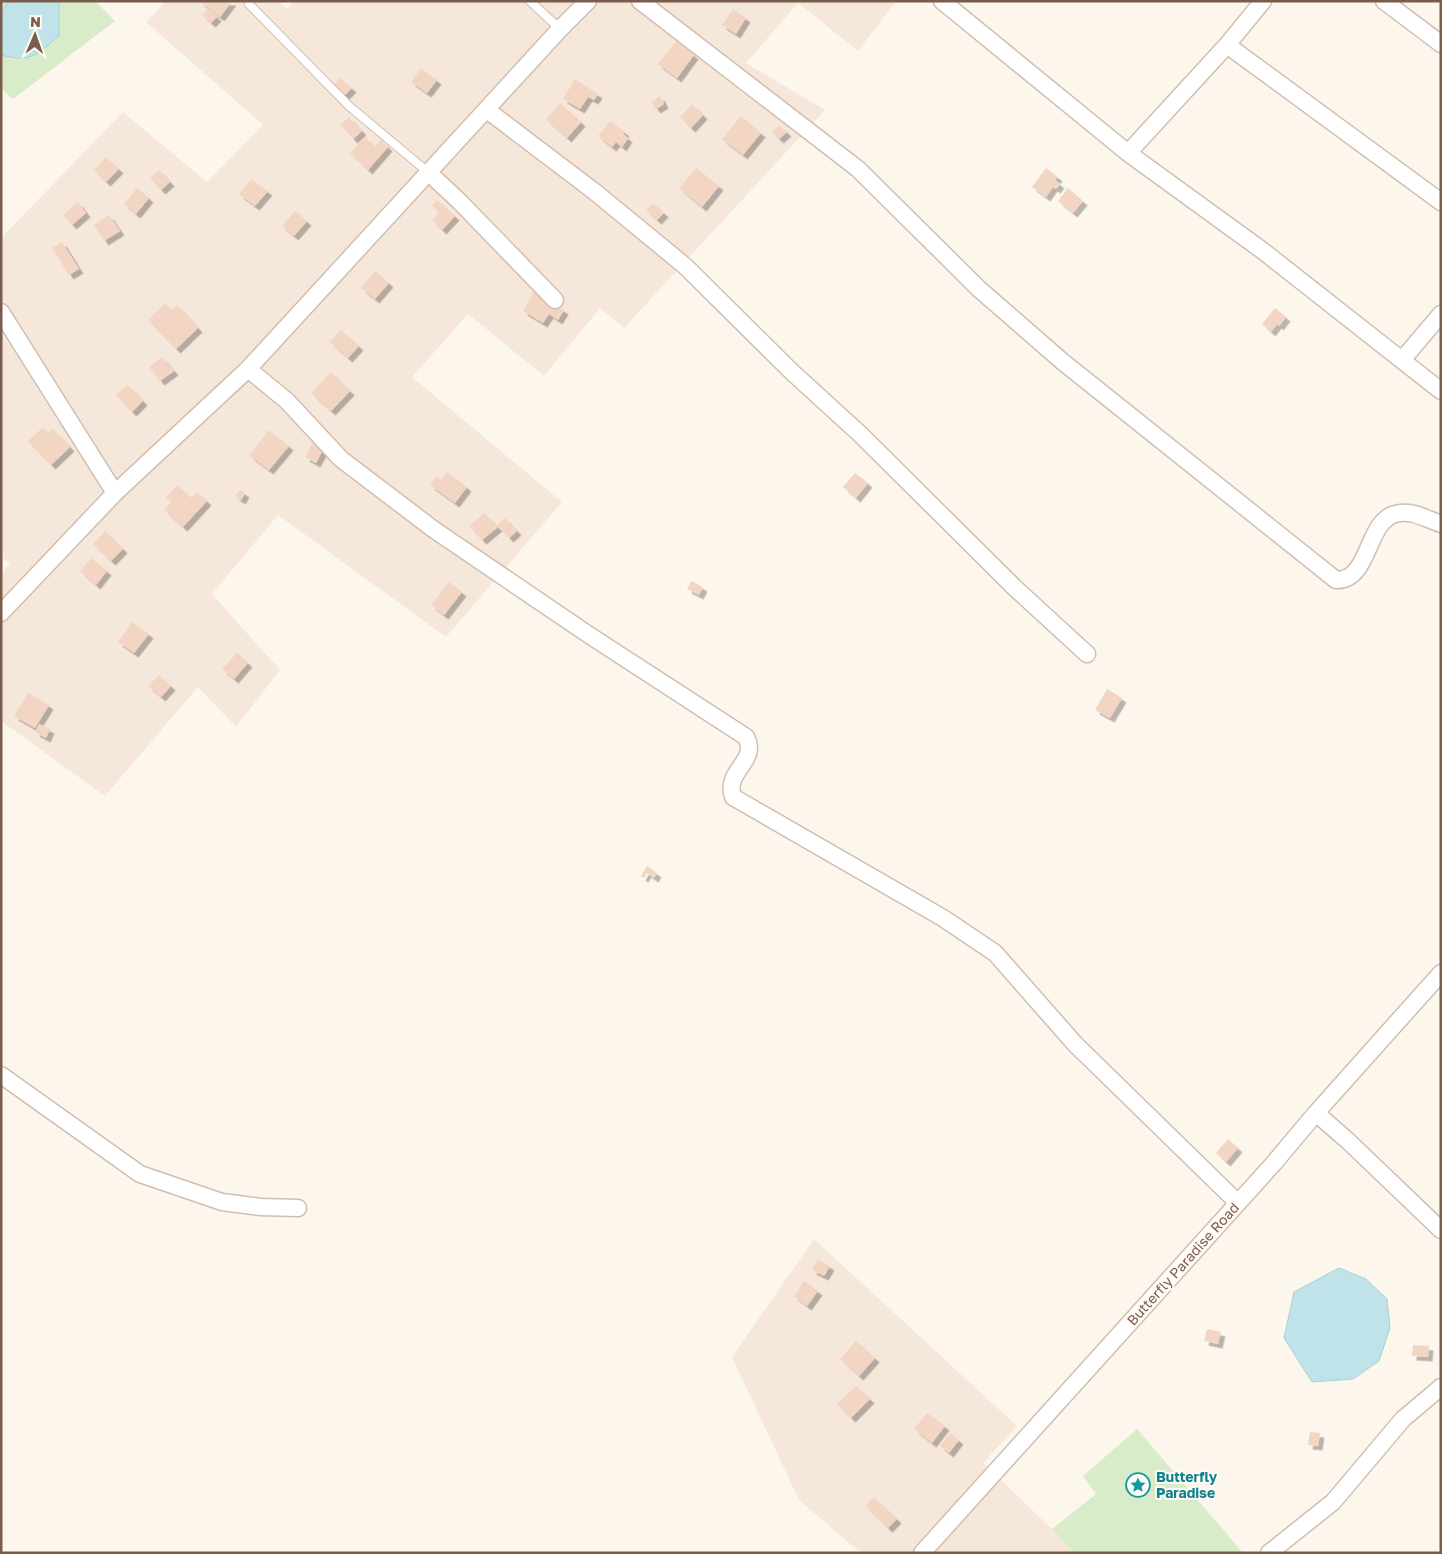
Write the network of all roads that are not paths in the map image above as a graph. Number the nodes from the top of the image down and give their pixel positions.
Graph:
1 (530, 1) edge
2 (588, 1) edge
3 (640, 1) edge
4 (942, 1) edge
5 (1263, 1) edge
6 (1384, 1) edge
7 (250, 4) dead end
8 (560, 28) junction
9 (1441, 44) edge
10 (1227, 45) junction
11 (487, 110) junction
12 (1128, 152) junction
13 (429, 173) junction
14 (1441, 202) edge
15 (555, 300) dead end
16 (1, 312) edge
17 (1441, 314) edge
18 (1402, 360) junction
19 (248, 369) junction
20 (1441, 390) edge
21 (115, 493) junction
22 (1441, 524) edge
23 (1, 613) edge
24 (1087, 654) dead end
25 (1441, 973) edge
26 (1, 1075) edge
27 (1316, 1113) junction
28 (1238, 1203) junction
29 (298, 1208) dead end
30 (1441, 1230) edge
31 (1441, 1387) edge
32 (922, 1553) edge
33 (1269, 1553) edge

1 - 8 lane
2 - 8 street
3 - 22 street
4 - 12 street
5 - 10 street
6 - 9 street
7 - 13 lane
8 - 11 street
10 - 12 street
10 - 14 street
11 - 13 street
11 - 24 street
12 - 18 street
13 - 15 street
13 - 19 street
16 - 21 street
17 - 18 street
18 - 20 street
19 - 21 street
19 - 28 street
21 - 23 street
25 - 27 street, Butterfly Paradise Road
26 - 29 street
27 - 28 street, Butterfly Paradise Road
27 - 30 street
28 - 32 street, Butterfly Paradise Road
31 - 33 street

